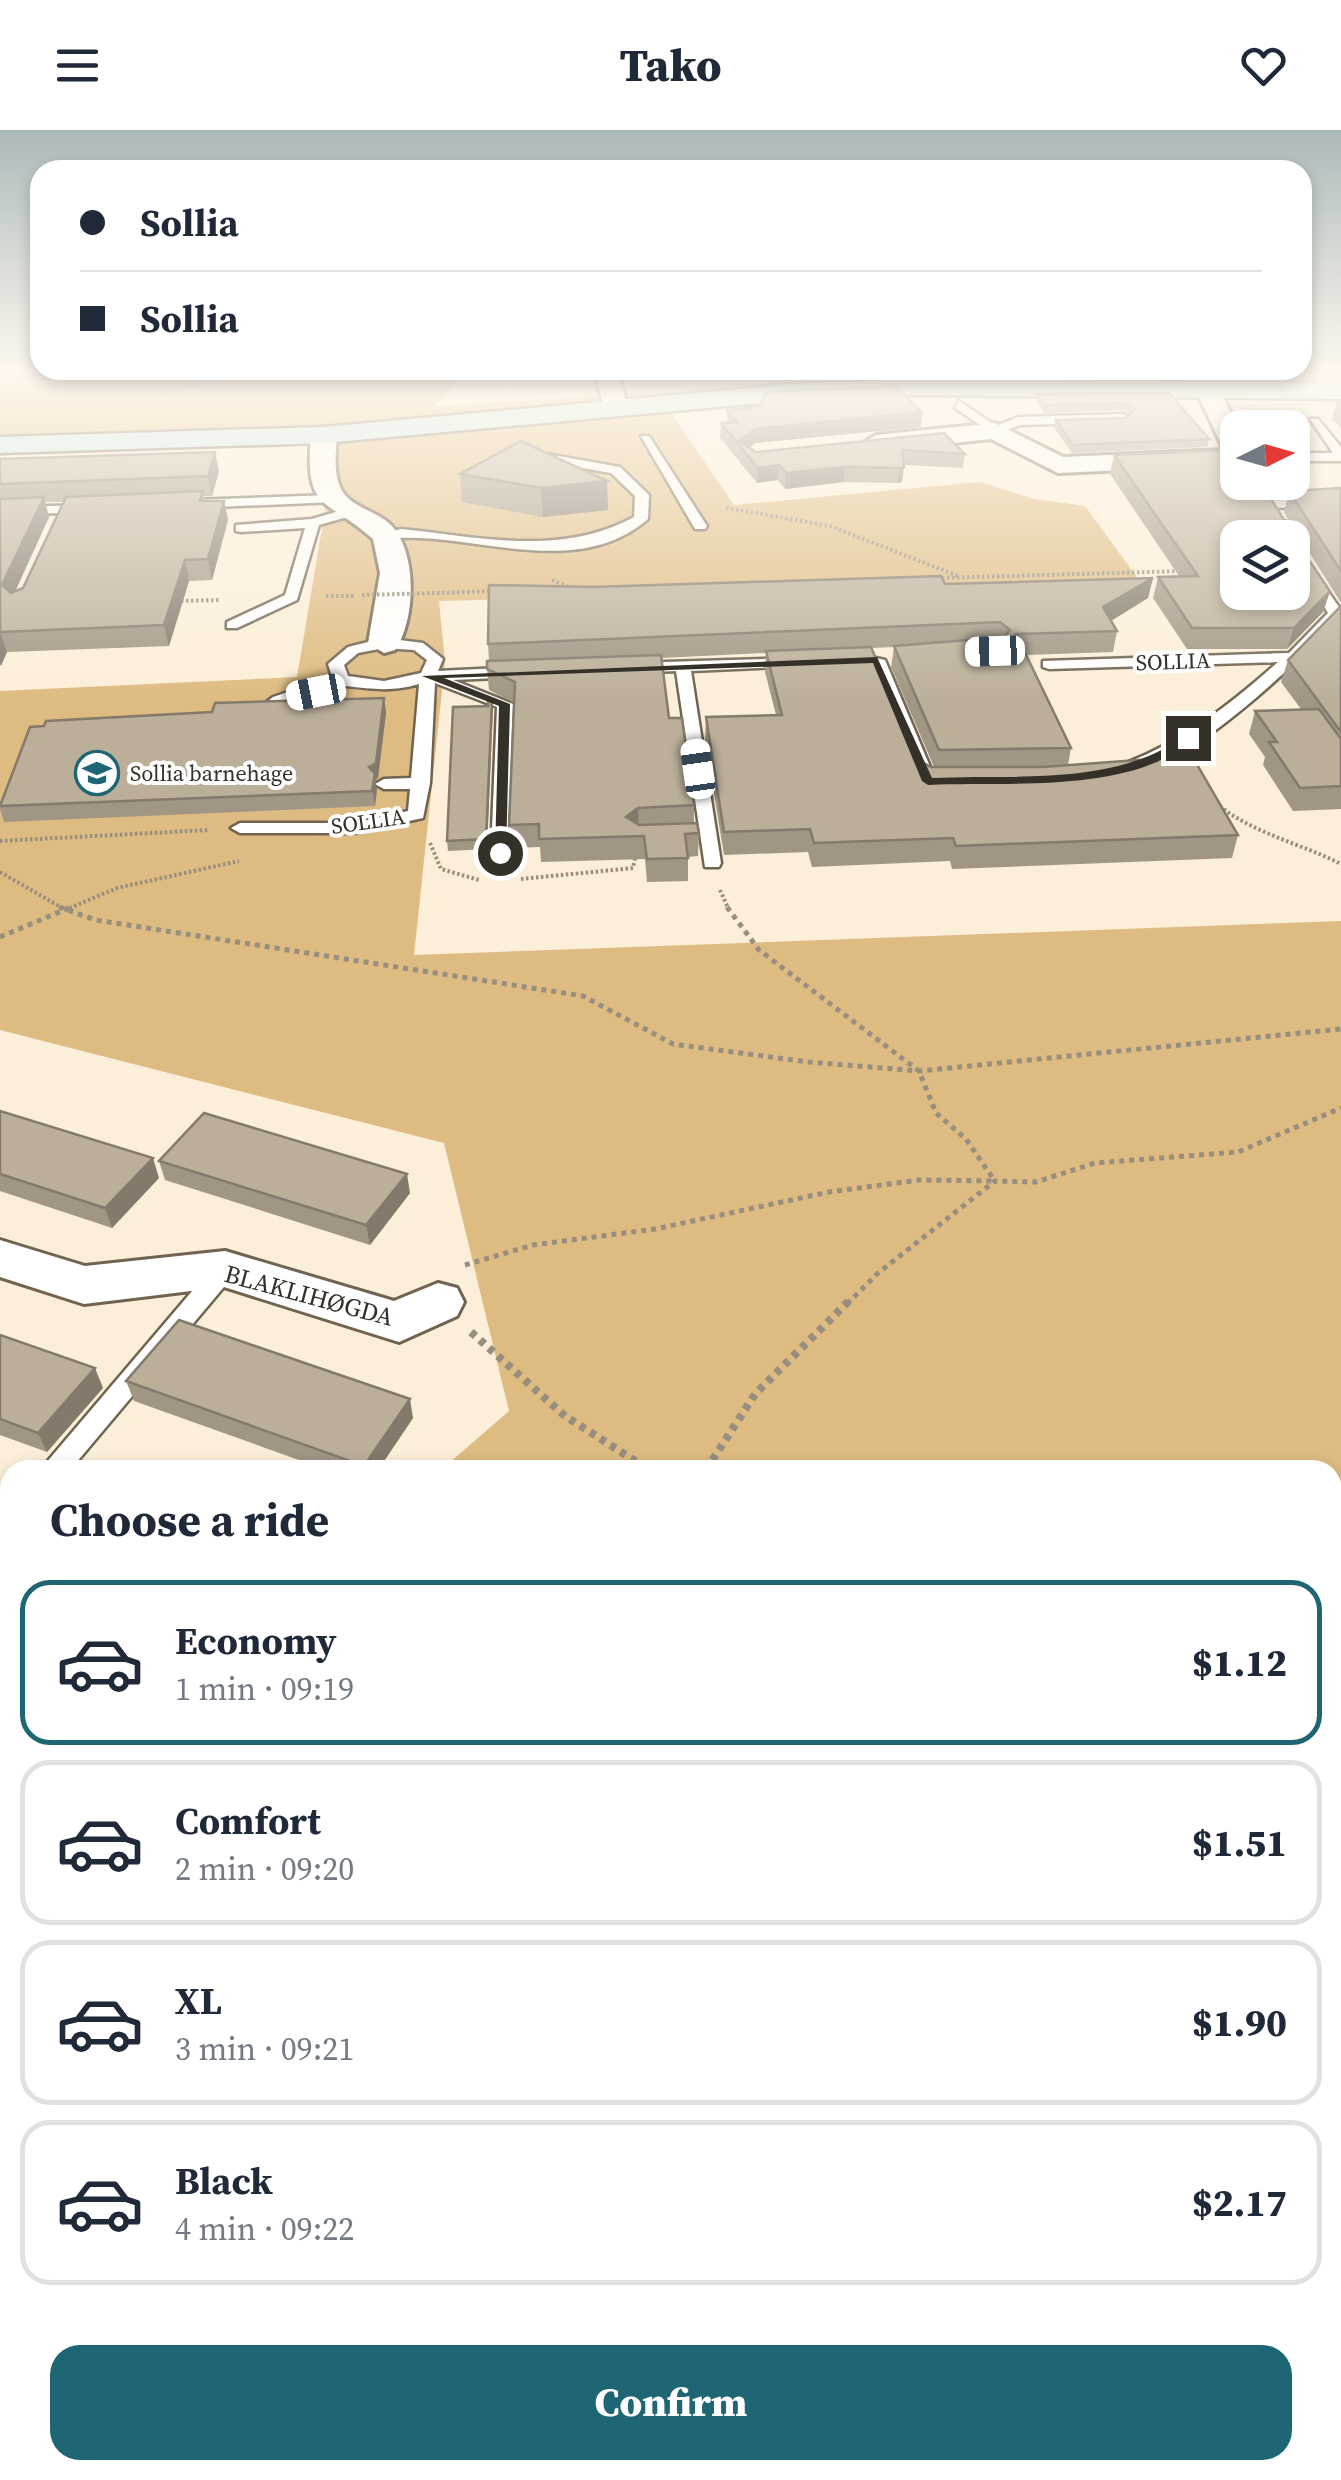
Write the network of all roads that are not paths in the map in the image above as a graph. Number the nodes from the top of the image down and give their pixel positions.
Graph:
1 (322, 482) edge
2 (629, 482) edge
3 (632, 482) junction
4 (635, 482) edge
5 (670, 482) edge
6 (1341, 502) edge
7 (178, 505) edge
8 (102, 508) edge
9 (64, 509) junction
10 (670, 509) junction
11 (0, 511) edge
12 (331, 511) junction
13 (1277, 520) edge
14 (56, 525) edge
15 (700, 526) dead end
16 (240, 528) dead end
17 (385, 535) junction
18 (1310, 573) edge
19 (232, 625) dead end
20 (384, 643) junction
21 (1296, 657) junction
22 (858, 661) edge
23 (819, 662) edge
24 (1049, 664) edge
25 (610, 668) edge
26 (683, 668) junction
27 (537, 671) edge
28 (428, 676) junction
29 (341, 678) junction
30 (264, 710) edge
31 (1106, 774) edge
32 (948, 780) edge
33 (421, 782) junction
34 (384, 784) dead end
35 (240, 828) road end
36 (500, 853) dead end
37 (712, 864) road end
38 (0, 1258) edge
39 (225, 1268) junction
40 (438, 1302) road end
41 (62, 1460) edge

1 - 12 street
2 - 3 lane
3 - 4 lane
3 - 10 lane
5 - 10 lane
6 - 13 lane
7 - 12 lane
8 - 9 lane
9 - 11 lane
9 - 14 lane
10 - 15 lane
10 - 17 lane
12 - 16 lane
12 - 17 street
12 - 19 lane
17 - 20 street
18 - 21 lane
20 - 28 lane
20 - 29 lane
21 - 24 lane, SOLLIA
21 - 31 lane
22 - 32 lane
23 - 26 lane
25 - 26 lane
26 - 37 lane
27 - 28 lane
28 - 29 lane
28 - 33 lane, SOLLIA
28 - 36 lane
29 - 30 lane
33 - 34 lane
33 - 35 lane, SOLLIA
38 - 39 street, BLAKLIHØGDA
39 - 40 street, BLAKLIHØGDA
39 - 41 lane

